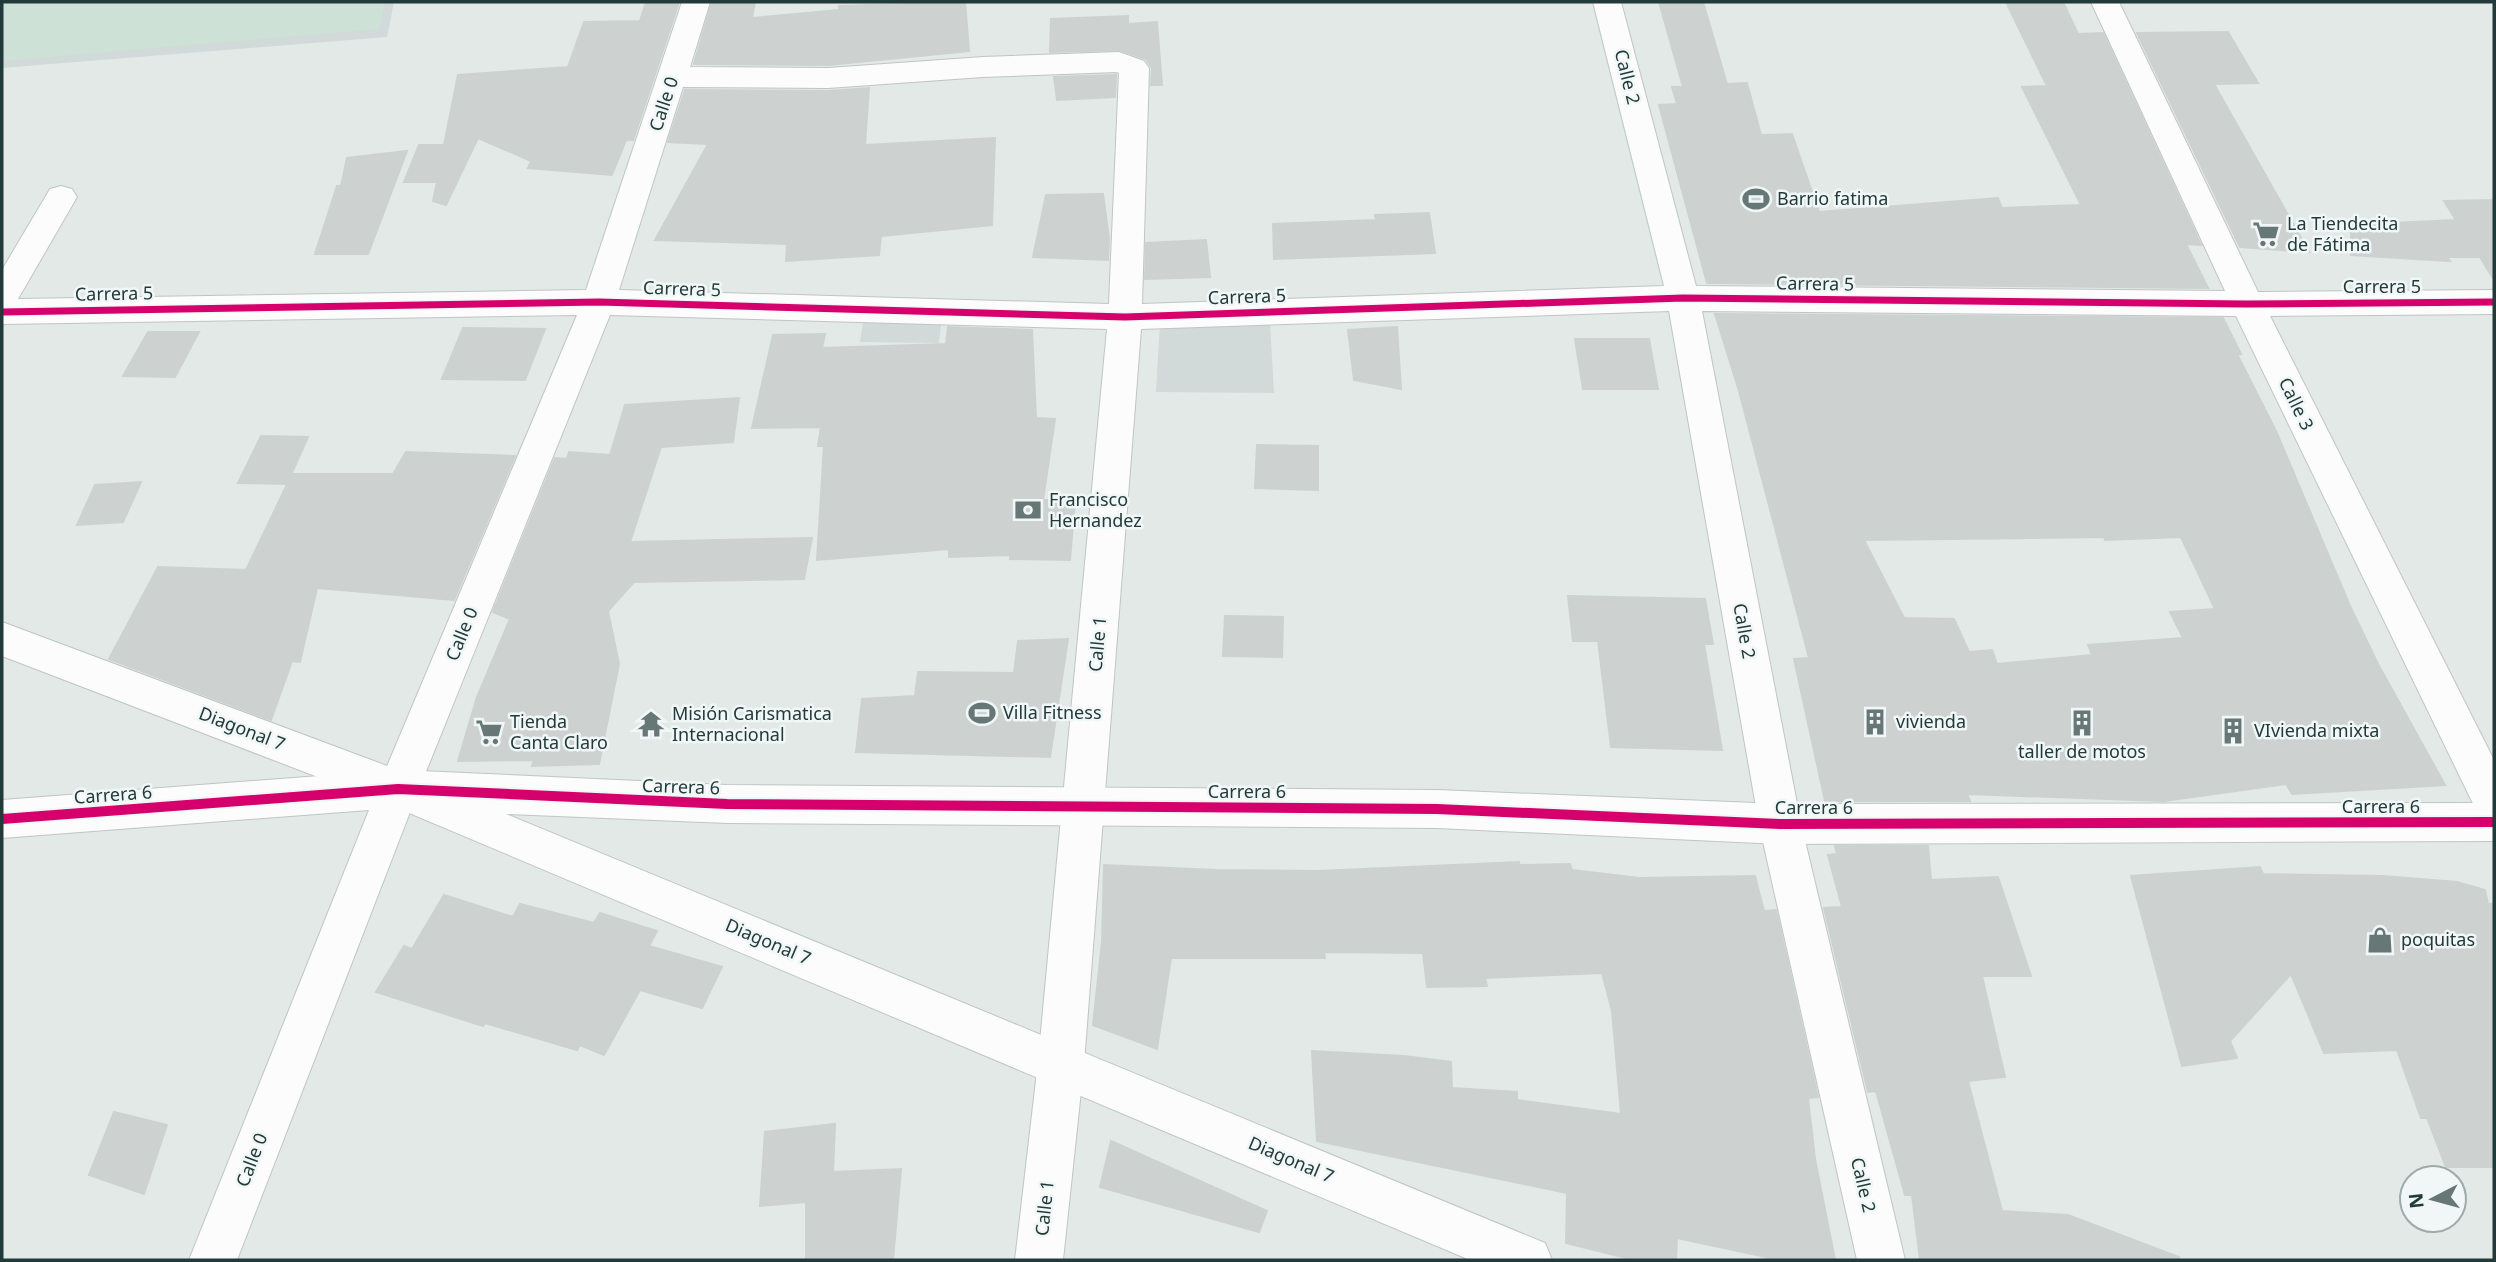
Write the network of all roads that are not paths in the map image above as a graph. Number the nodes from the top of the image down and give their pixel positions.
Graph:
1 (696, 2) edge
2 (1607, 2) edge
3 (2105, 2) edge
4 (673, 77) junction
5 (61, 197) dead end
6 (2, 298) edge
7 (1683, 298) junction
8 (599, 302) junction
9 (2494, 302) edge
10 (2247, 304) junction
11 (2, 312) edge
12 (1125, 317) junction
13 (2, 639) edge
14 (398, 789) junction
15 (2494, 802) edge
16 (1084, 807) junction
17 (2, 820) edge
18 (2494, 822) edge
19 (1780, 824) junction
20 (1061, 1063) junction
21 (213, 1260) edge
22 (1039, 1260) edge
23 (1528, 1260) edge
24 (1881, 1260) edge

1 - 4 street, Calle 0
2 - 7 street, Calle 2
3 - 10 street, Calle 3
4 - 8 street, Calle 0
4 - 12 street, Calle 1
5 - 6 street
7 - 10 street, Carrera 5
7 - 12 street, Carrera 5
7 - 19 street, Calle 2
8 - 11 street, Carrera 5
8 - 12 street, Carrera 5
8 - 14 street, Calle 0
9 - 10 street, Carrera 5
10 - 15 street, Calle 3
12 - 16 street, Calle 1
13 - 14 street, Diagonal 7
14 - 16 street, Carrera 6
14 - 17 street, Carrera 6
14 - 20 street, Diagonal 7
14 - 21 street, Calle 0
16 - 19 street, Carrera 6
16 - 20 street, Calle 1
18 - 19 street, Carrera 6
19 - 24 street, Calle 2
20 - 22 street, Calle 1
20 - 23 street, Diagonal 7

